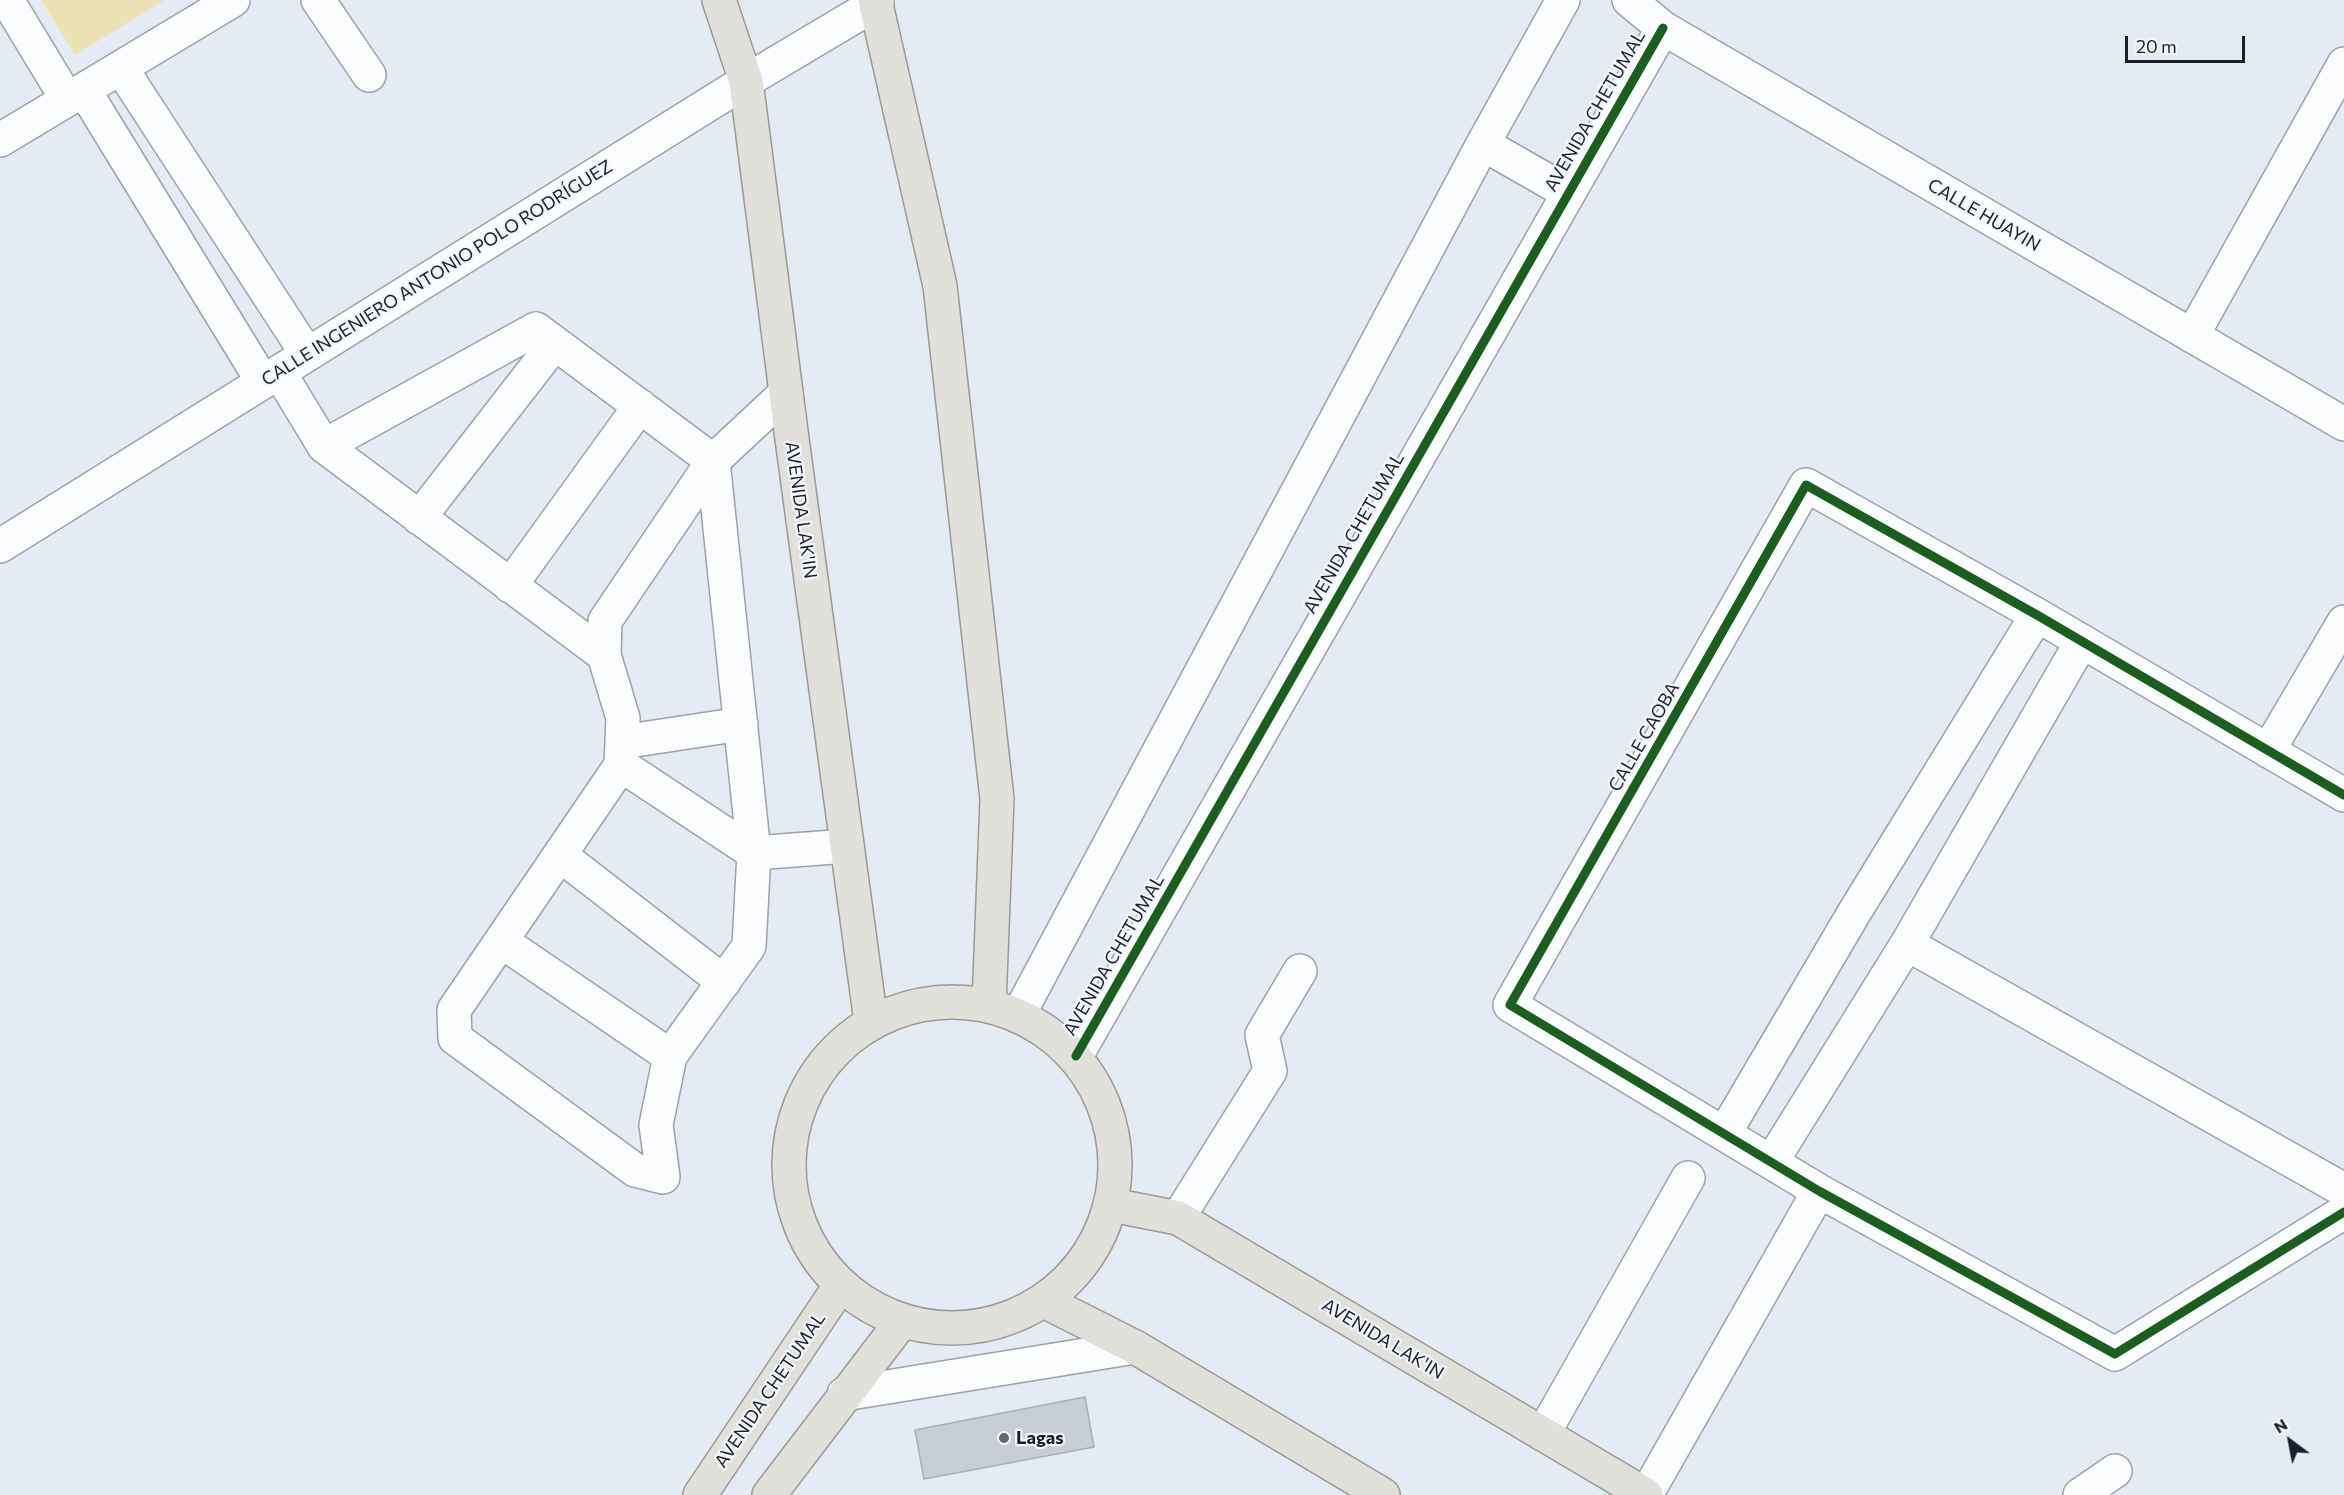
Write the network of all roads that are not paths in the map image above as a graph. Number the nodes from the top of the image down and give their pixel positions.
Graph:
1 (7, 0) edge
2 (233, 0) edge
3 (318, 0) edge
4 (719, 0) edge
5 (1563, 0) edge
6 (1629, 0) edge
7 (876, 2) edge
8 (1663, 28) junction
9 (2344, 64) edge
10 (121, 68) junction
11 (369, 75) dead end
12 (746, 81) junction
13 (76, 95) junction
14 (0, 140) edge
15 (1483, 144) junction
16 (1567, 192) junction
17 (2192, 336) junction
18 (555, 343) junction
19 (307, 354) junction
20 (271, 377) junction
21 (786, 393) junction
22 (640, 406) junction
23 (2344, 424) edge
24 (324, 446) junction
25 (713, 461) junction
26 (419, 518) junction
27 (0, 546) edge
28 (510, 586) junction
29 (2037, 615) junction
30 (2344, 622) edge
31 (2082, 641) junction
32 (604, 655) junction
33 (741, 724) junction
34 (2268, 751) junction
35 (621, 754) junction
36 (2344, 795) edge
37 (847, 846) junction
38 (754, 854) junction
39 (560, 855) junction
40 (501, 941) junction
41 (1906, 944) junction
42 (1300, 971) dead end
43 (724, 982) junction
44 (1004, 1009) junction
45 (871, 1022) junction
46 (670, 1056) junction
47 (1076, 1056) junction
48 (1724, 1134) junction
49 (1772, 1161) junction
50 (1688, 1178) dead end
51 (2344, 1190) edge
52 (1819, 1191) junction
53 (1112, 1205) junction
54 (2344, 1212) edge
55 (1178, 1218) junction
56 (840, 1286) junction
57 (1044, 1301) junction
58 (902, 1321) junction
59 (1136, 1347) junction
60 (844, 1394) junction
61 (1543, 1434) junction
62 (2115, 1471) dead end
63 (700, 1495) edge
64 (769, 1495) edge
65 (1383, 1495) edge
66 (1646, 1495) edge
67 (2080, 1495) edge

1 - 13 street
2 - 10 street
3 - 11 street
4 - 12 main road, AVENIDA LAK'IN
5 - 15 street
6 - 8 street, CALLE HUAYIN
7 - 12 street, CALLE INGENIERO ANTONIO POLO RODRÍGUEZ
7 - 44 main road
8 - 16 street, AVENIDA CHETUMAL
8 - 17 street, CALLE HUAYIN
9 - 17 street
10 - 13 street
10 - 19 street
12 - 19 street, CALLE INGENIERO ANTONIO POLO RODRÍGUEZ
12 - 21 main road, AVENIDA LAK'IN
13 - 14 street
13 - 20 street
15 - 16 street
15 - 44 street
16 - 47 street, AVENIDA CHETUMAL
17 - 23 street, CALLE HUAYIN
18 - 22 street
18 - 24 street
18 - 26 street
19 - 20 street, CALLE INGENIERO ANTONIO POLO RODRÍGUEZ
20 - 24 street
20 - 27 street, CALLE INGENIERO ANTONIO POLO RODRÍGUEZ
21 - 25 street
21 - 37 main road, AVENIDA LAK'IN
22 - 25 street
22 - 28 street
24 - 26 street
25 - 32 street
25 - 33 street
26 - 28 street
28 - 32 street
29 - 31 street
29 - 48 street
29 - 48 street, CALLE CAOBA
30 - 34 street
31 - 34 street
31 - 41 street
32 - 35 street
33 - 35 street
33 - 38 street
34 - 36 street
35 - 38 street
35 - 39 street
37 - 38 street
37 - 45 main road, AVENIDA LAK'IN
38 - 43 street
39 - 40 street
39 - 43 street
40 - 46 street
40 - 46 street
41 - 49 street
41 - 51 street
42 - 55 street
43 - 46 street
44 - 45 main road
44 - 47 main road
45 - 56 main road
47 - 53 main road
48 - 49 street
49 - 52 street
50 - 61 street
52 - 54 street
52 - 66 street
53 - 55 main road, AVENIDA LAK'IN
53 - 57 main road
55 - 61 main road, AVENIDA LAK'IN
56 - 58 main road
56 - 63 main road, AVENIDA CHETUMAL
57 - 58 main road
57 - 59 main road
58 - 60 main road
59 - 60 street
59 - 65 main road
60 - 64 main road
61 - 66 main road, AVENIDA LAK'IN
62 - 67 street

